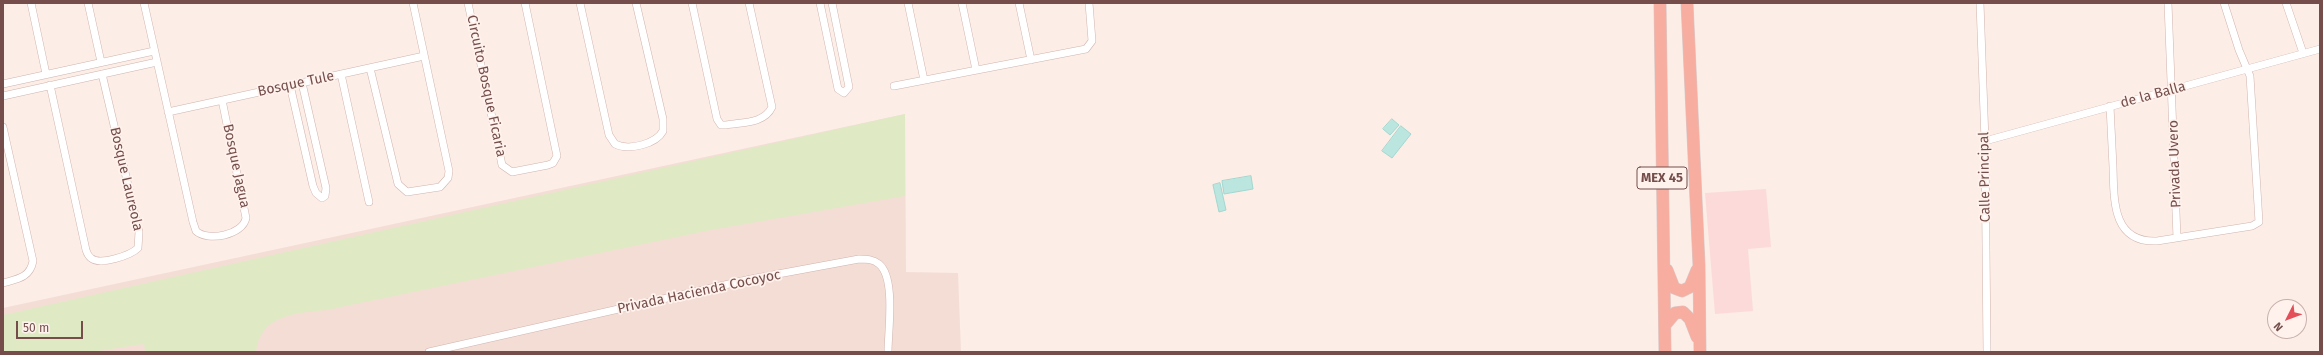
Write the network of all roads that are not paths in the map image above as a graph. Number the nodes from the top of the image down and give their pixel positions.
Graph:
1 (31, 3) edge
2 (88, 3) edge
3 (144, 3) edge
4 (413, 3) edge
5 (468, 3) edge
6 (525, 3) edge
7 (580, 3) edge
8 (636, 3) edge
9 (692, 3) edge
10 (749, 3) edge
11 (820, 3) edge
12 (832, 3) edge
13 (908, 3) edge
14 (962, 3) edge
15 (1019, 3) edge
16 (1089, 3) edge
17 (1660, 3) edge
18 (1687, 3) edge
19 (1980, 3) edge
20 (2168, 3) edge
21 (2224, 3) edge
22 (2286, 3) edge
23 (2320, 49) edge
24 (154, 51) junction
25 (2303, 53) junction
26 (424, 56) junction
27 (1031, 60) junction
28 (101, 62) junction
29 (157, 62) junction
30 (370, 68) junction
31 (2248, 69) junction
32 (976, 70) junction
33 (46, 74) junction
34 (102, 74) junction
35 (341, 74) junction
36 (924, 80) junction
37 (302, 83) junction
38 (3, 84) edge
39 (50, 85) junction
40 (290, 85) junction
41 (894, 86) dead end
42 (2172, 91) junction
43 (3, 96) edge
44 (222, 100) junction
45 (2110, 106) junction
46 (168, 112) junction
47 (3, 127) edge
48 (1985, 141) junction
49 (369, 202) dead end
50 (2177, 238) junction
51 (1663, 253) junction
52 (1699, 265) junction
53 (3, 283) edge
54 (1665, 324) junction
55 (1700, 349) edge
56 (429, 352) edge
57 (888, 352) edge
58 (1665, 352) edge
59 (1987, 352) edge

1 - 33 street
2 - 28 street
3 - 24 street, Bosque Jagua
4 - 26 street
5 - 6 street, Circuito Bosque Ficaria
7 - 8 street
9 - 10 street
11 - 12 street
13 - 36 street
14 - 32 street
15 - 27 street
16 - 27 street
17 - 51 highway, MEX 45
18 - 52 highway, MEX 45
19 - 48 street, Calle Principal
20 - 42 street, Privada Uvero
21 - 31 street
22 - 25 street
23 - 25 street, de la Balla
24 - 28 street
24 - 29 street, Bosque Jagua
25 - 31 street, de la Balla
26 - 30 street, Bosque Tule
26 - 30 street
27 - 32 street
28 - 33 street
29 - 34 street
29 - 46 street, Bosque Jagua
30 - 35 street, Bosque Tule
31 - 42 street, de la Balla
31 - 50 street
32 - 36 street
33 - 38 street
34 - 39 street
34 - 39 street, Bosque Laureola
35 - 37 street, Bosque Tule
35 - 49 street
36 - 41 street
37 - 40 street, Bosque Tule
37 - 40 street
39 - 43 street
40 - 44 street, Bosque Tule
42 - 45 street, de la Balla
42 - 50 street, Privada Uvero
44 - 46 street, Bosque Tule
44 - 46 street, Bosque Jagua
45 - 48 street, de la Balla
45 - 50 street
47 - 53 street
48 - 59 street, Calle Principal
51 - 52 highway
51 - 54 highway, MEX 45
52 - 55 highway, MEX 45
54 - 55 highway
54 - 58 highway, MEX 45
56 - 57 street, Privada Hacienda Cocoyoc

